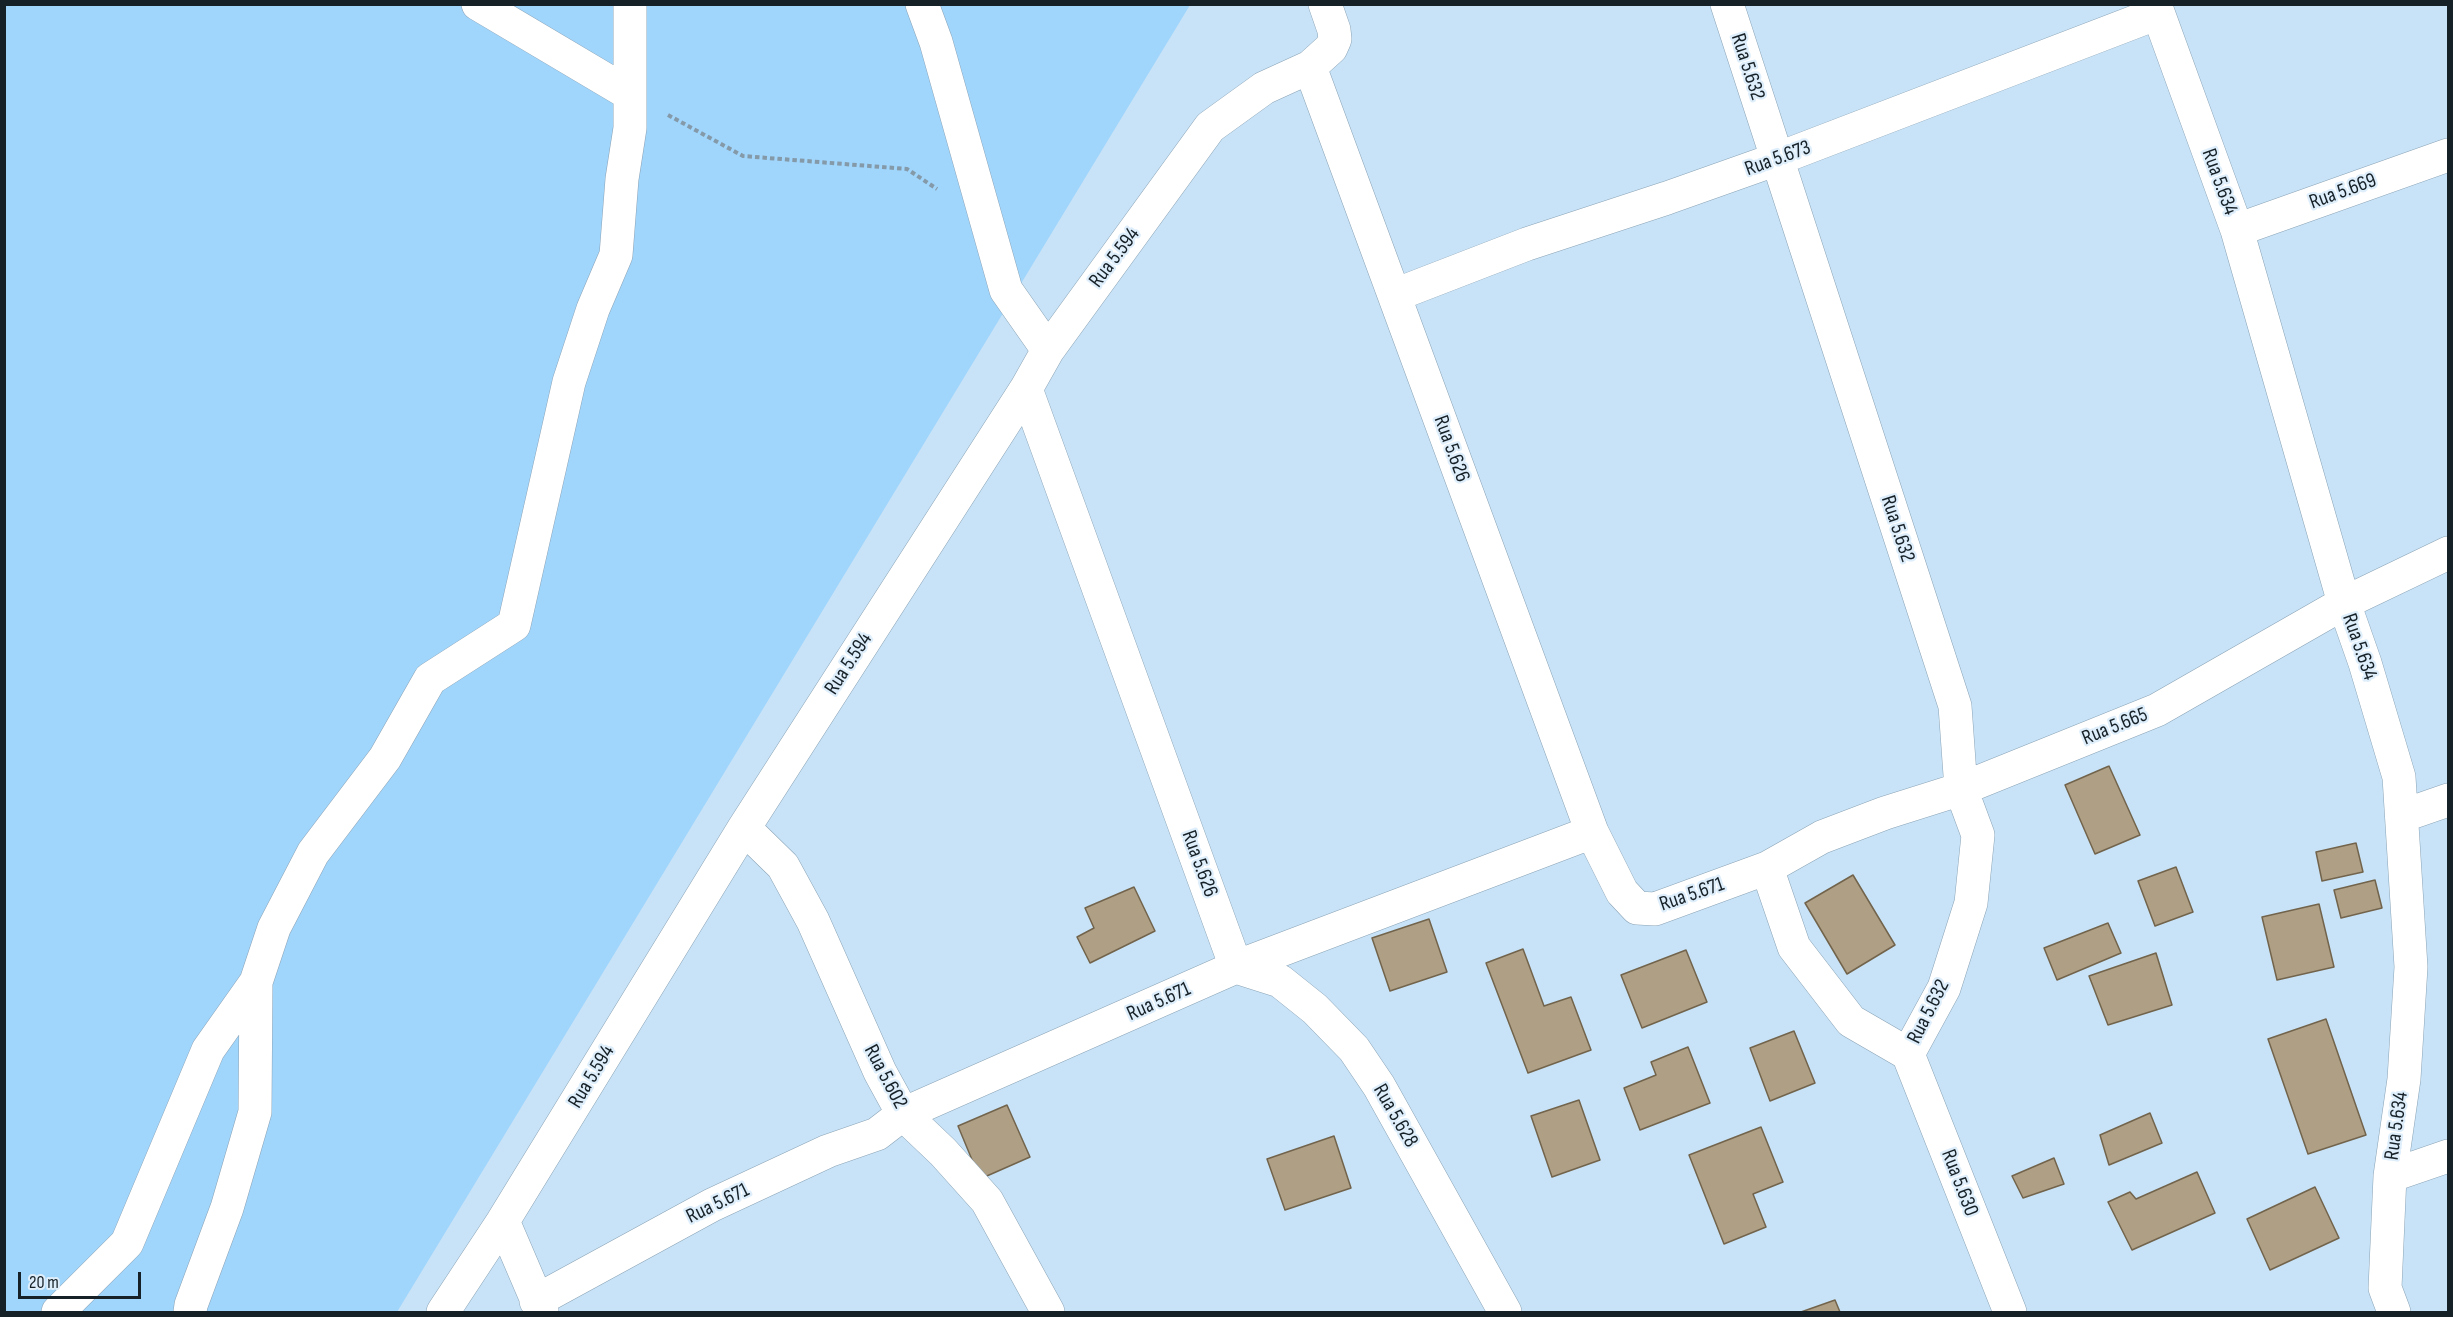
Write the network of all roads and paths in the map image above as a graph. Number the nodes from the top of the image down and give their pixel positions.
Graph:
1 (478, 4) edge
2 (630, 4) edge
3 (922, 4) edge
4 (1325, 4) edge
5 (1727, 4) edge
6 (2156, 9) edge
7 (1310, 67) junction
8 (628, 93) junction
9 (2448, 155) edge
10 (1777, 159) junction
11 (986, 220) junction
12 (2237, 230) junction
13 (1395, 296) junction
14 (1048, 350) junction
15 (1026, 389) junction
16 (2448, 553) edge
17 (2344, 603) junction
18 (1961, 789) junction
19 (2448, 800) edge
20 (2402, 816) junction
21 (744, 828) junction
22 (1592, 832) junction
23 (1767, 868) junction
24 (1236, 968) junction
25 (256, 982) junction
26 (1908, 1054) junction
27 (903, 1114) junction
28 (2448, 1156) edge
29 (2390, 1176) junction
30 (503, 1221) junction
31 (539, 1307) edge
32 (58, 1312) edge
33 (190, 1312) edge
34 (443, 1312) edge
35 (1048, 1312) edge
36 (1505, 1312) edge
37 (2010, 1312) edge
38 (2394, 1312) edge

1 - 8 street
2 - 8 street
3 - 11 street
4 - 7 street, Rua 5.594
5 - 10 street, Rua 5.632
6 - 10 street, Rua 5.673
6 - 12 street, Rua 5.634
7 - 13 street, Rua 5.626
7 - 14 street, Rua 5.594
8 - 11 path
8 - 25 street
9 - 12 street, Rua 5.669
10 - 13 street, Rua 5.673
10 - 18 street, Rua 5.632
11 - 14 street
12 - 17 street, Rua 5.634
13 - 22 street, Rua 5.626
14 - 15 street, Rua 5.594
15 - 21 street, Rua 5.594
15 - 24 street, Rua 5.626
16 - 17 street, Rua 5.665
17 - 18 street, Rua 5.665
17 - 20 street, Rua 5.634
18 - 23 street, Rua 5.665
18 - 26 street, Rua 5.632
19 - 20 street
20 - 29 street, Rua 5.634
21 - 27 street, Rua 5.602
21 - 30 street, Rua 5.594
22 - 23 street, Rua 5.671
22 - 24 street, Rua 5.671
23 - 26 street
24 - 27 street, Rua 5.671
24 - 36 street, Rua 5.628
25 - 32 street
25 - 33 street
26 - 37 street, Rua 5.630
27 - 31 street, Rua 5.671
27 - 35 street, Rua 5.602
28 - 29 street
29 - 38 street, Rua 5.634
30 - 31 street
30 - 34 street, Rua 5.594

